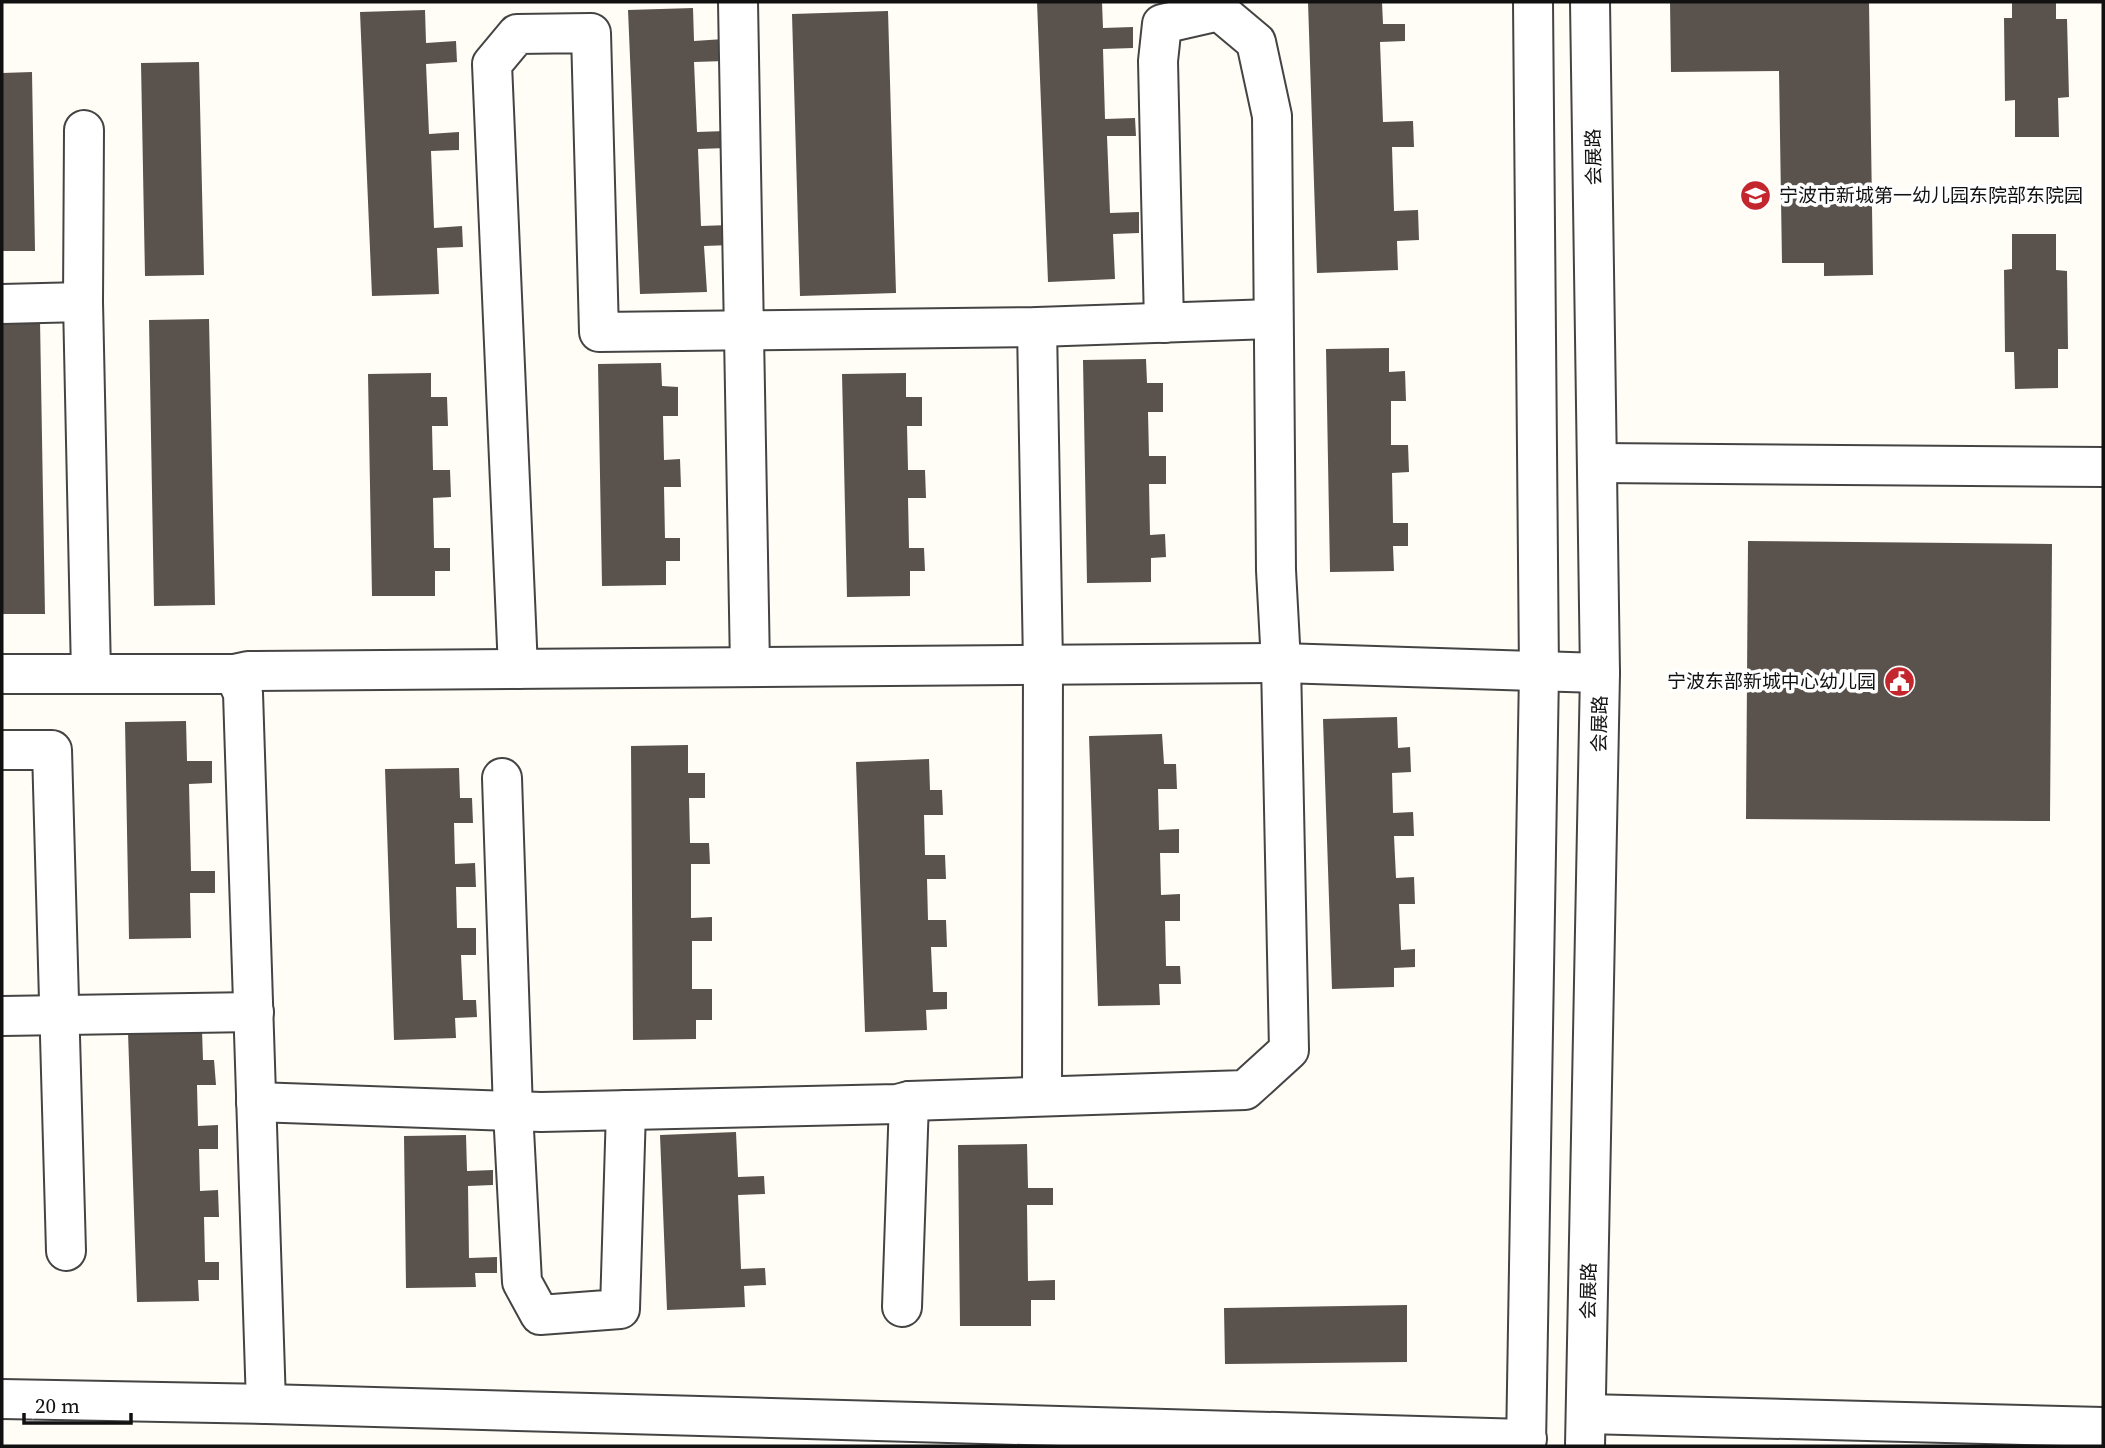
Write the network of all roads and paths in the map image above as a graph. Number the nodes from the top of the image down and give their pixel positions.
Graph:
1 (738, 2) edge
2 (1533, 2) edge
3 (1590, 2) edge
4 (84, 130) dead end
5 (83, 302) junction
6 (2, 304) edge
7 (1272, 319) junction
8 (1164, 323) junction
9 (1037, 327) junction
10 (744, 330) junction
11 (1598, 463) junction
12 (2103, 467) edge
13 (1282, 663) junction
14 (1043, 664) junction
15 (750, 667) junction
16 (518, 669) junction
17 (1539, 672) junction
18 (91, 673) junction
19 (1600, 673) junction
20 (2, 674) edge
21 (234, 674) junction
22 (2, 750) edge
23 (502, 778) dead end
24 (254, 1012) junction
25 (2, 1016) edge
26 (59, 1016) junction
27 (1042, 1097) junction
28 (909, 1101) junction
29 (256, 1102) junction
30 (626, 1110) junction
31 (513, 1111) junction
32 (66, 1251) dead end
33 (902, 1307) dead end
34 (2, 1399) edge
35 (266, 1404) junction
36 (2103, 1427) edge
37 (1585, 1430) edge
38 (1527, 1443) edge

1 - 10 street
2 - 17 street
3 - 11 street, 会展路
4 - 5 street
5 - 6 street
5 - 18 street
7 - 8 street
7 - 8 street
7 - 13 street
8 - 9 street
9 - 10 street
9 - 14 street
10 - 15 street
10 - 16 street
11 - 12 street
11 - 19 street, 会展路
13 - 14 street
13 - 17 street
13 - 27 street
14 - 15 street
14 - 27 street
15 - 16 street
16 - 21 street
17 - 19 street
17 - 38 street
18 - 20 street
18 - 21 street
19 - 37 street, 会展路
21 - 24 street
22 - 26 street
23 - 31 street
24 - 26 street
24 - 29 street
25 - 26 street
26 - 32 street
27 - 28 street
28 - 30 street
28 - 33 street
29 - 31 street
29 - 35 street
30 - 31 street
30 - 31 street
34 - 35 street
35 - 38 street
36 - 37 street

